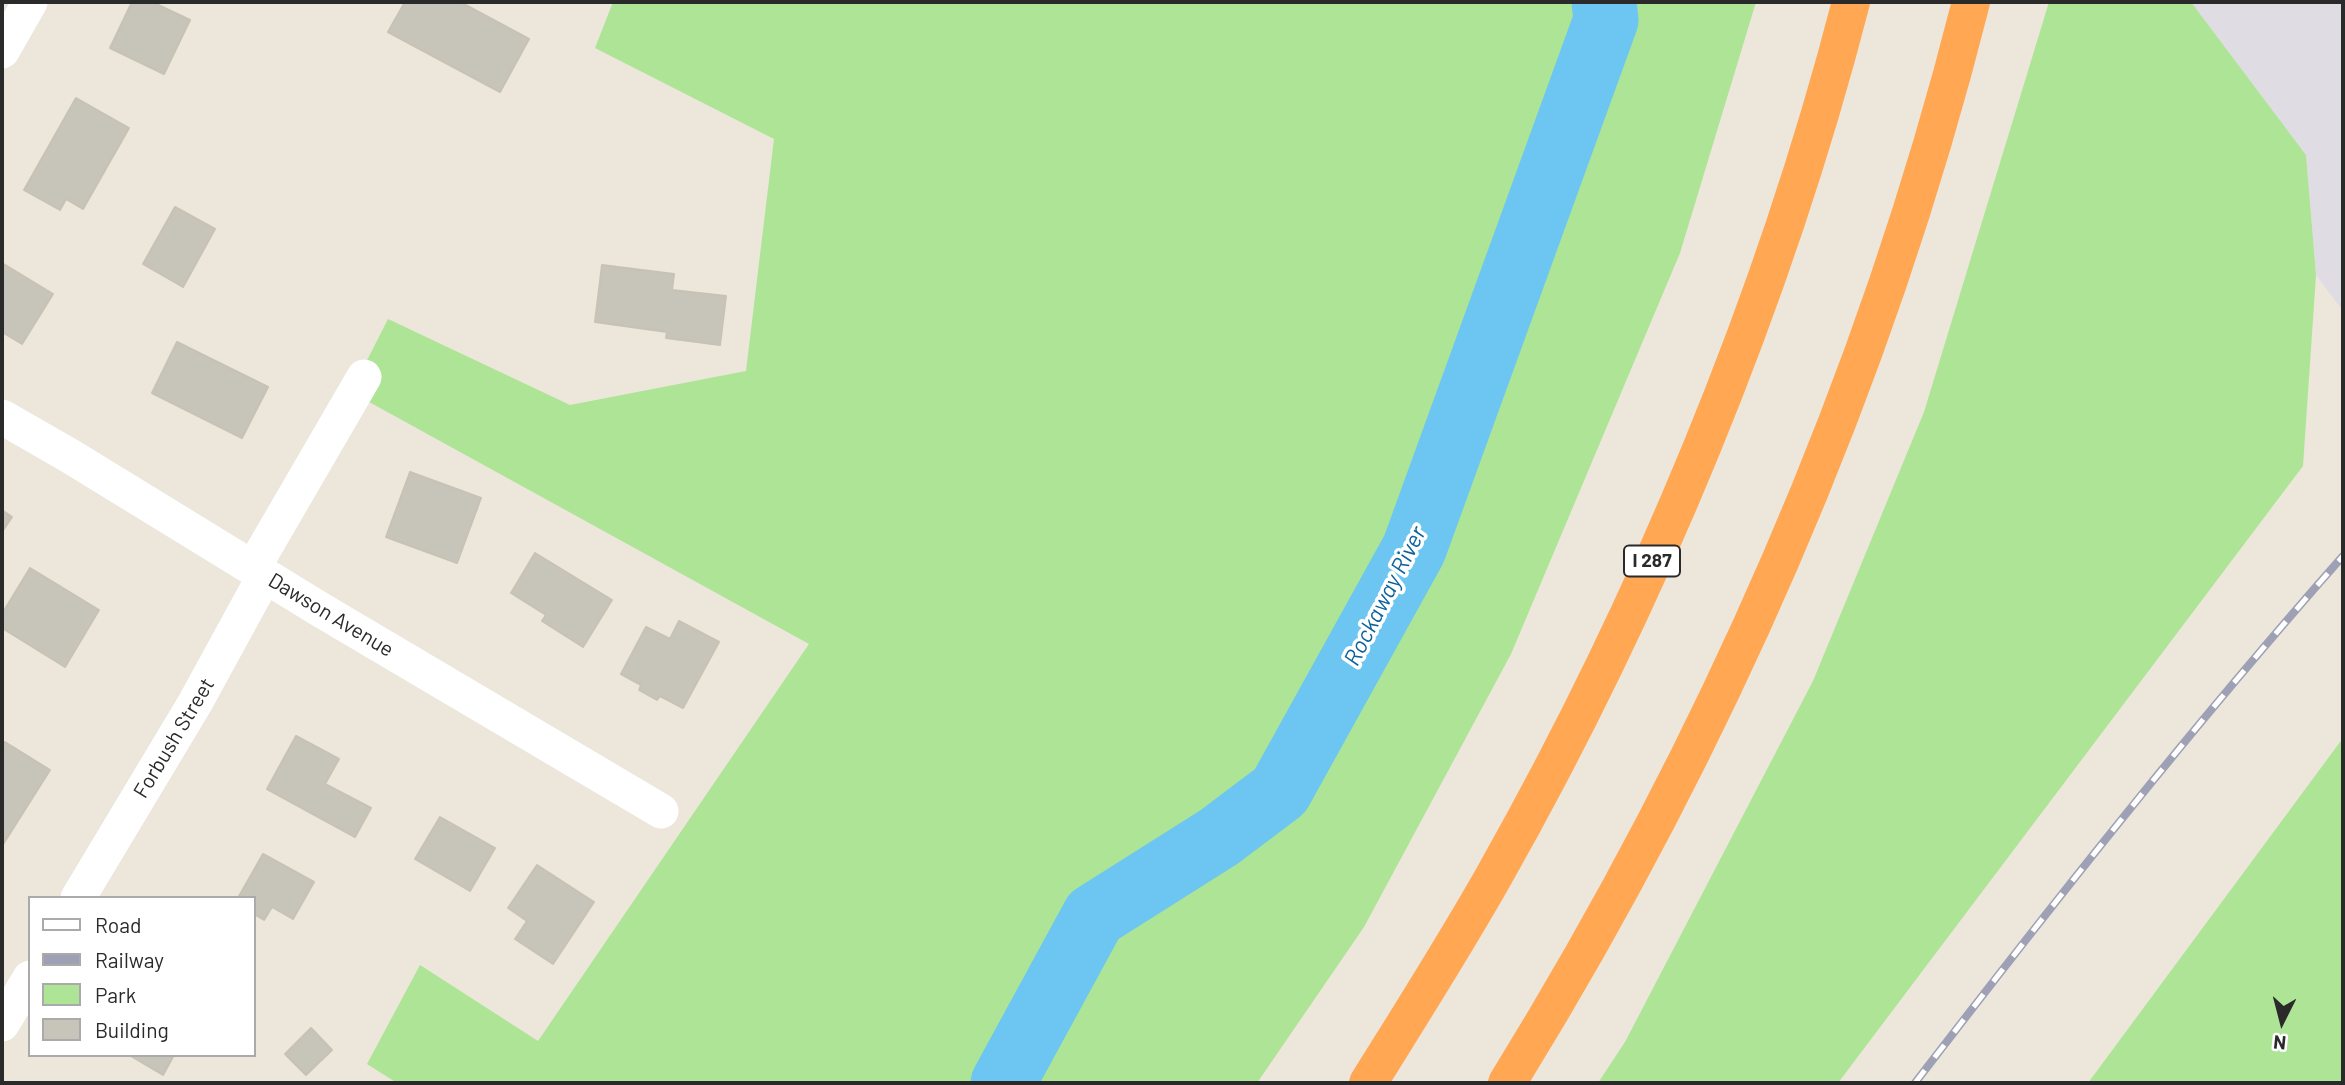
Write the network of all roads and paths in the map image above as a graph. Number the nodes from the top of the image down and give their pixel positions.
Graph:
1 (30, 2) edge
2 (1851, 2) edge
3 (1971, 2) edge
4 (2, 51) edge
5 (364, 377) dead end
6 (2, 416) edge
7 (259, 572) junction
8 (661, 811) dead end
9 (79, 896) edge
10 (28, 981) edge
11 (2, 1024) edge
12 (1368, 1083) edge
13 (1507, 1083) edge

1 - 4 street
2 - 12 highway, I 287
3 - 13 highway
5 - 7 street, Forbush Street
6 - 7 street, Dawson Avenue
7 - 8 street, Dawson Avenue
7 - 9 street, Forbush Street
10 - 11 street

